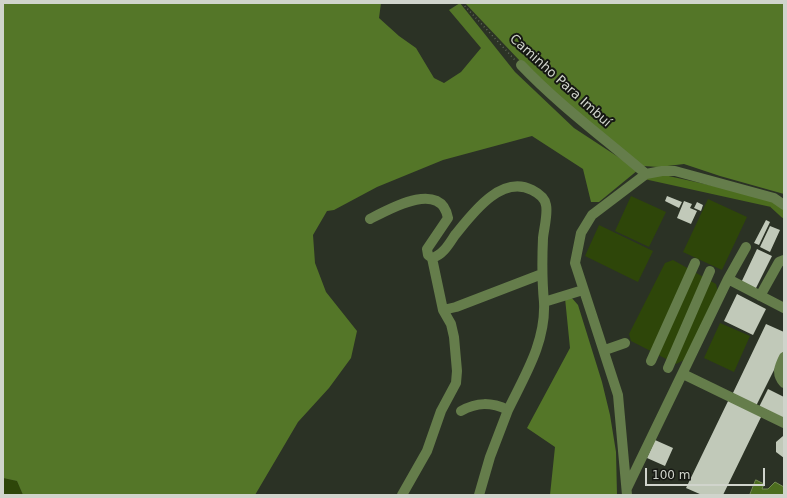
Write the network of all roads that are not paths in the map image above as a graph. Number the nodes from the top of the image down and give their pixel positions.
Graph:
1 (521, 65) road end
2 (646, 174) junction
3 (784, 205) edge
4 (370, 219) dead end
5 (746, 247) dead end
6 (432, 258) junction
7 (784, 260) edge
8 (695, 263) dead end
9 (710, 272) dead end
10 (542, 274) junction
11 (728, 279) junction
12 (583, 290) junction
13 (760, 296) junction
14 (544, 302) junction
15 (784, 308) edge
16 (443, 310) junction
17 (625, 343) dead end
18 (605, 350) junction
19 (784, 357) edge
20 (651, 361) dead end
21 (668, 368) dead end
22 (683, 374) junction
23 (784, 383) edge
24 (508, 410) junction
25 (461, 411) dead end
26 (784, 423) edge
27 (627, 492) edge
28 (402, 495) edge
29 (480, 495) edge

1 - 2 street, Caminho Para Imbuí
2 - 3 street
2 - 12 street
4 - 6 street
5 - 11 street
6 - 10 street
6 - 16 street
7 - 13 street
8 - 20 street
9 - 21 street
10 - 14 street
10 - 16 street
11 - 13 street
11 - 22 street
12 - 14 street
12 - 18 street
13 - 15 street
14 - 24 street
16 - 28 street
17 - 18 street
18 - 27 street
19 - 23 street
22 - 26 street
22 - 27 street
24 - 25 street
24 - 29 street

